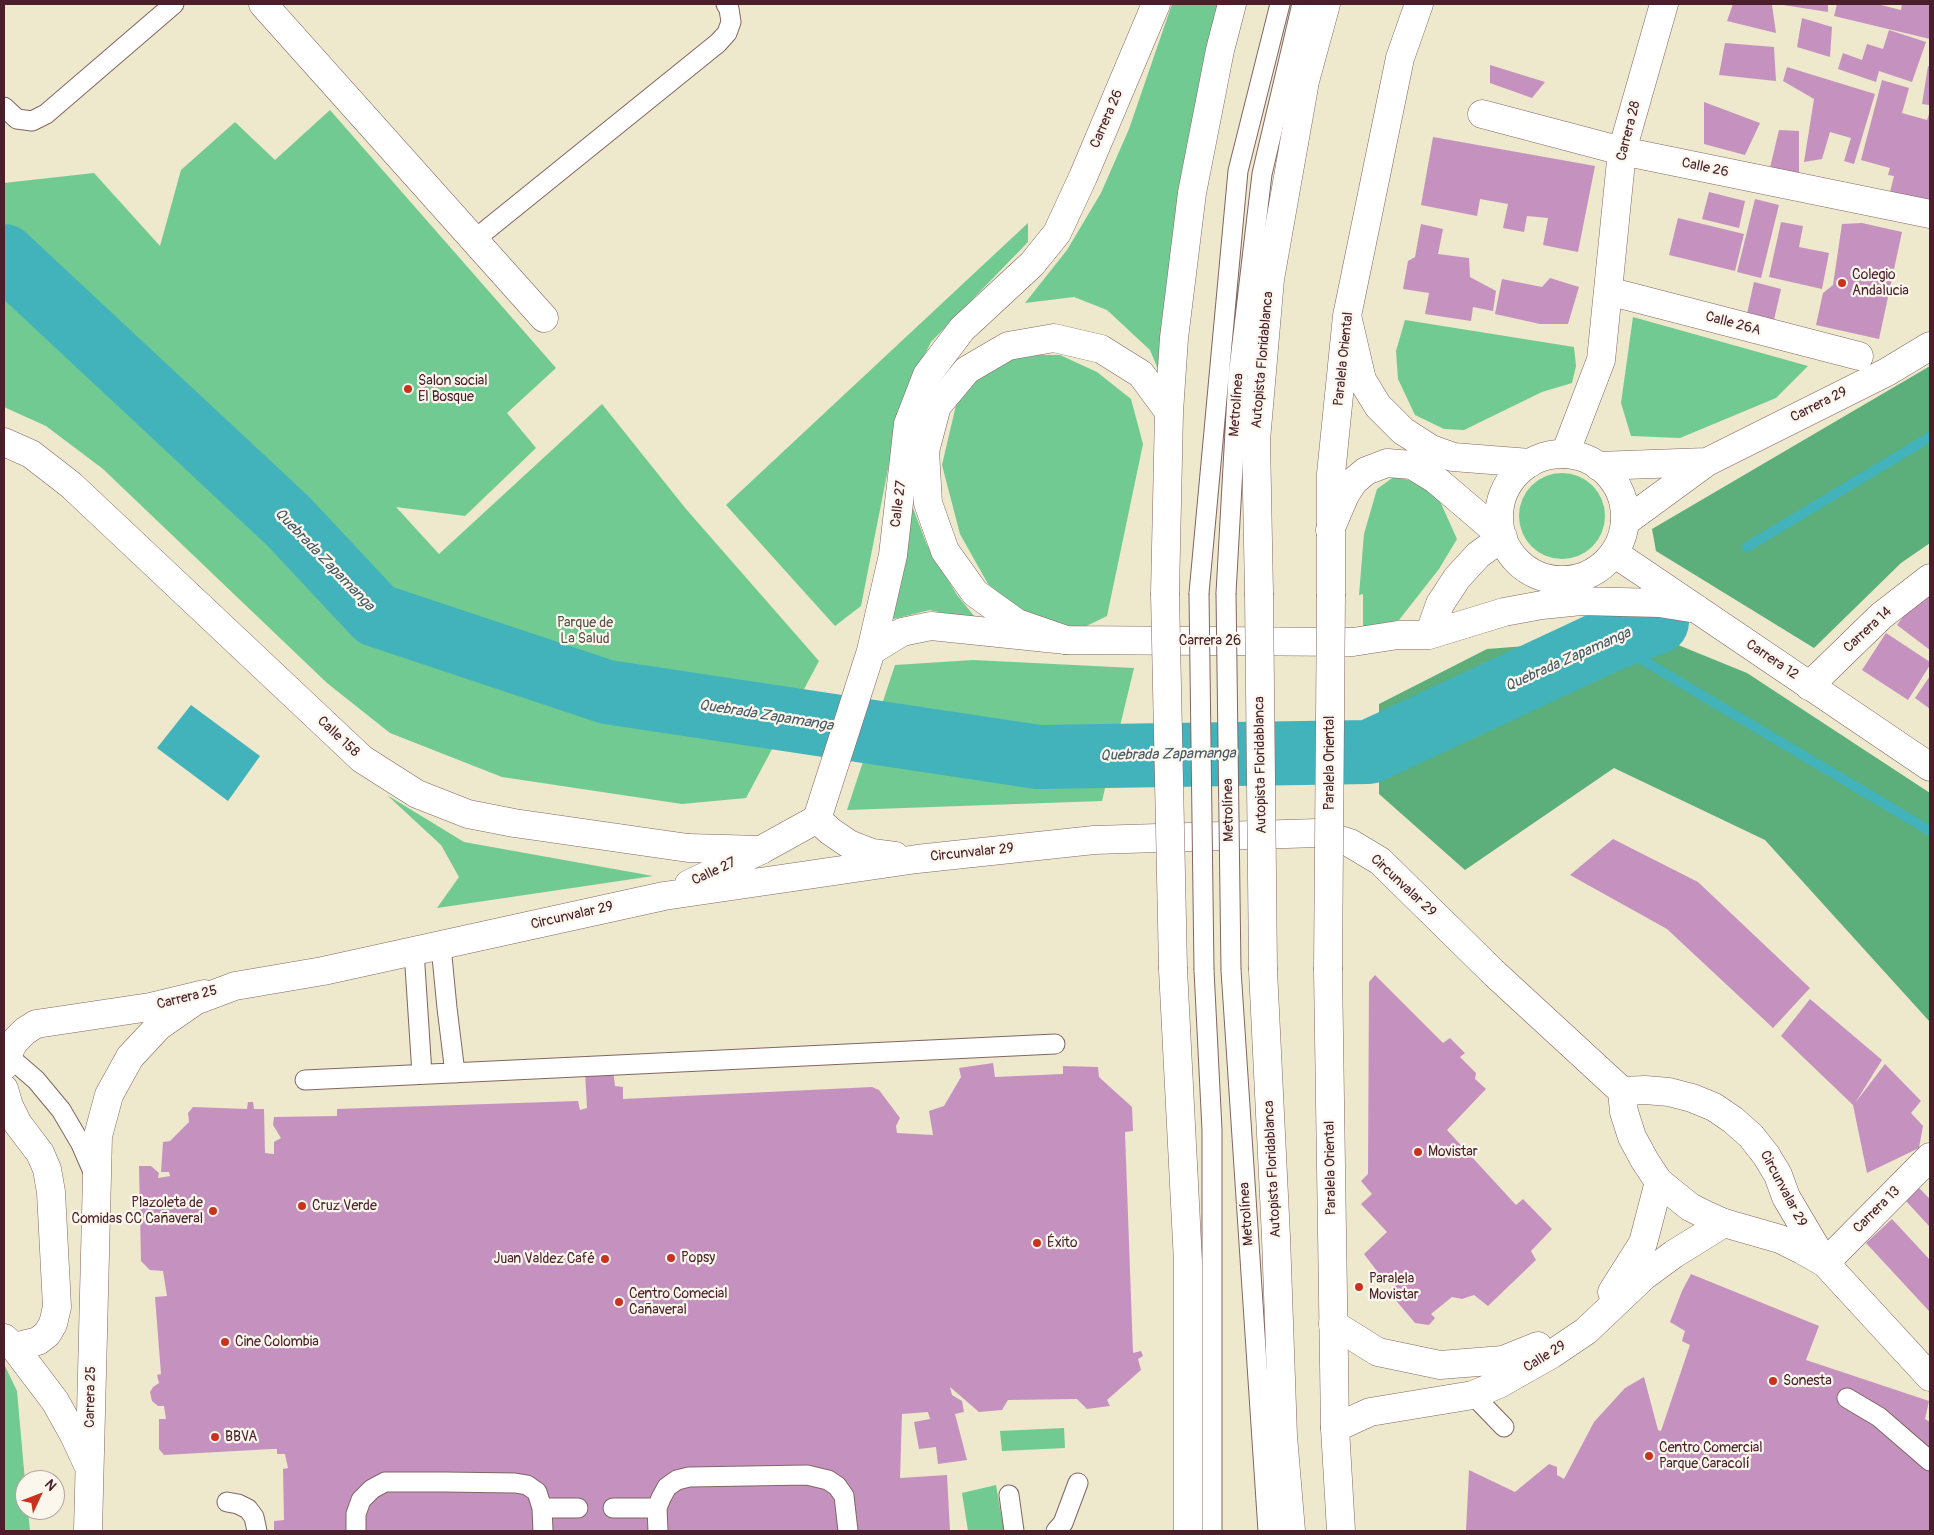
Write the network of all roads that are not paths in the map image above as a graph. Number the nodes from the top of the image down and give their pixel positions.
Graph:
1 (174, 4) edge
2 (264, 4) edge
3 (726, 4) edge
4 (1156, 4) edge
5 (1232, 4) edge
6 (1280, 4) edge
7 (1302, 4) edge
8 (1326, 4) edge
9 (1419, 4) edge
10 (1664, 4) edge
11 (4, 107) edge
12 (1482, 114) dead end
13 (1622, 151) junction
14 (1930, 214) edge
15 (1057, 233) joint
16 (474, 240) junction
17 (1608, 291) junction
18 (1347, 316) junction
19 (544, 318) dead end
20 (1930, 346) edge
21 (1859, 356) dead end
22 (1169, 412) junction
23 (4, 442) edge
24 (1565, 454) junction
25 (1707, 462) junction
26 (1530, 463) junction
27 (1598, 466) junction
28 (1625, 522) junction
29 (1330, 530) junction
30 (1503, 537) junction
31 (1614, 553) junction
32 (1930, 578) edge
33 (1697, 609) junction
34 (1429, 635) junction
35 (1066, 640) junction
36 (868, 657) junction
37 (1809, 686) junction
38 (1930, 767) edge
39 (817, 819) junction
40 (761, 850) junction
41 (918, 859) junction
42 (664, 896) junction
43 (442, 946) junction
44 (414, 951) junction
45 (235, 986) junction
46 (1055, 1044) dead end
47 (5, 1057) edge
48 (455, 1073) junction
49 (422, 1074) junction
50 (305, 1080) dead end
51 (4, 1088) edge
52 (1622, 1091) junction
53 (1930, 1157) edge
54 (96, 1179) junction
55 (1659, 1182) junction
56 (1724, 1223) junction
57 (1825, 1263) junction
58 (1333, 1324) junction
59 (9, 1343) edge
60 (1930, 1377) edge
61 (1473, 1395) junction
62 (1847, 1398) dead end
63 (1504, 1427) dead end
64 (1335, 1428) junction
65 (1930, 1460) edge
66 (90, 1470) junction
67 (1078, 1483) dead end
68 (1009, 1495) dead end
69 (227, 1502) dead end
70 (542, 1508) junction
71 (578, 1508) dead end
72 (613, 1508) dead end
73 (657, 1508) junction
74 (1183, 1524) edge
75 (88, 1531) edge
76 (256, 1531) edge
77 (356, 1531) edge
78 (543, 1531) edge
79 (658, 1531) edge
80 (848, 1531) edge
81 (1014, 1531) edge
82 (1056, 1531) edge
83 (1212, 1531) edge
84 (1268, 1531) edge
85 (1291, 1531) edge
86 (1341, 1531) edge

1 - 11 lane
2 - 16 main road
3 - 16 lane
4 - 15 main road, Carrera 26
5 - 22 main road
6 - 83 lane, Metrolínea, bridge
7 - 84 lane, Metrolínea, bridge
8 - 85 main road, Autopista Floridablanca, bridge
9 - 18 main road, Paralela Oriental
10 - 13 main road, Carrera 28
12 - 13 main road, Calle 26
13 - 14 main road, Calle 26
13 - 17 main road, Carrera 28
15 - 36 main road, Calle 27
16 - 19 main road
17 - 21 main road, Calle 26A
17 - 24 main road, Carrera 28
18 - 26 main road
18 - 29 main road, Paralela Oriental
20 - 25 main road, Carrera 29
22 - 35 main road
22 - 74 main road, bridge
23 - 40 main road, Calle 158
24 - 26 main road
24 - 27 main road
25 - 27 main road, Carrera 29
25 - 28 main road, Carrera 29
26 - 30 main road
27 - 28 main road
28 - 31 main road
29 - 30 main road
29 - 58 main road, Paralela Oriental, bridge
30 - 31 main road
30 - 34 main road
31 - 33 main road, Carrera 12
32 - 37 main road, Carrera 14
33 - 34 main road, Carrera 26
33 - 37 main road, Carrera 12
34 - 35 main road, Carrera 26
35 - 36 main road, Carrera 26
36 - 39 main road, Calle 27
37 - 38 main road, Carrera 12
39 - 40 main road, Calle 27
39 - 41 main road
40 - 42 main road, Calle 27
41 - 42 main road, Circunvalar 29
41 - 52 main road, Circunvalar 29
42 - 43 main road, Circunvalar 29
43 - 44 main road, Circunvalar 29
43 - 48 lane
44 - 45 main road, Circunvalar 29
44 - 49 lane
45 - 47 main road, Carrera 25
45 - 54 main road, Carrera 25
46 - 48 lane
47 - 54 lane
48 - 49 lane
49 - 50 lane
51 - 59 main road, Carrera 25
52 - 55 main road, Circunvalar 29
52 - 57 main road, Circunvalar 29
53 - 57 main road, Carrera 13
54 - 66 main road, Carrera 25
55 - 56 main road, Circunvalar 29
55 - 58 main road, Calle 29
56 - 57 main road, Circunvalar 29
56 - 61 main road, Calle 29
57 - 60 main road, Circunvalar 29
58 - 64 main road, Paralela Oriental
59 - 66 main road, Carrera 25
61 - 63 lane
61 - 64 main road, Calle 29
62 - 65 lane
64 - 86 main road, Paralela Oriental
66 - 75 main road, Carrera 25
67 - 82 lane
68 - 81 lane
69 - 76 lane
70 - 71 lane
70 - 77 lane
70 - 78 lane
72 - 73 lane
73 - 79 lane
73 - 80 lane

